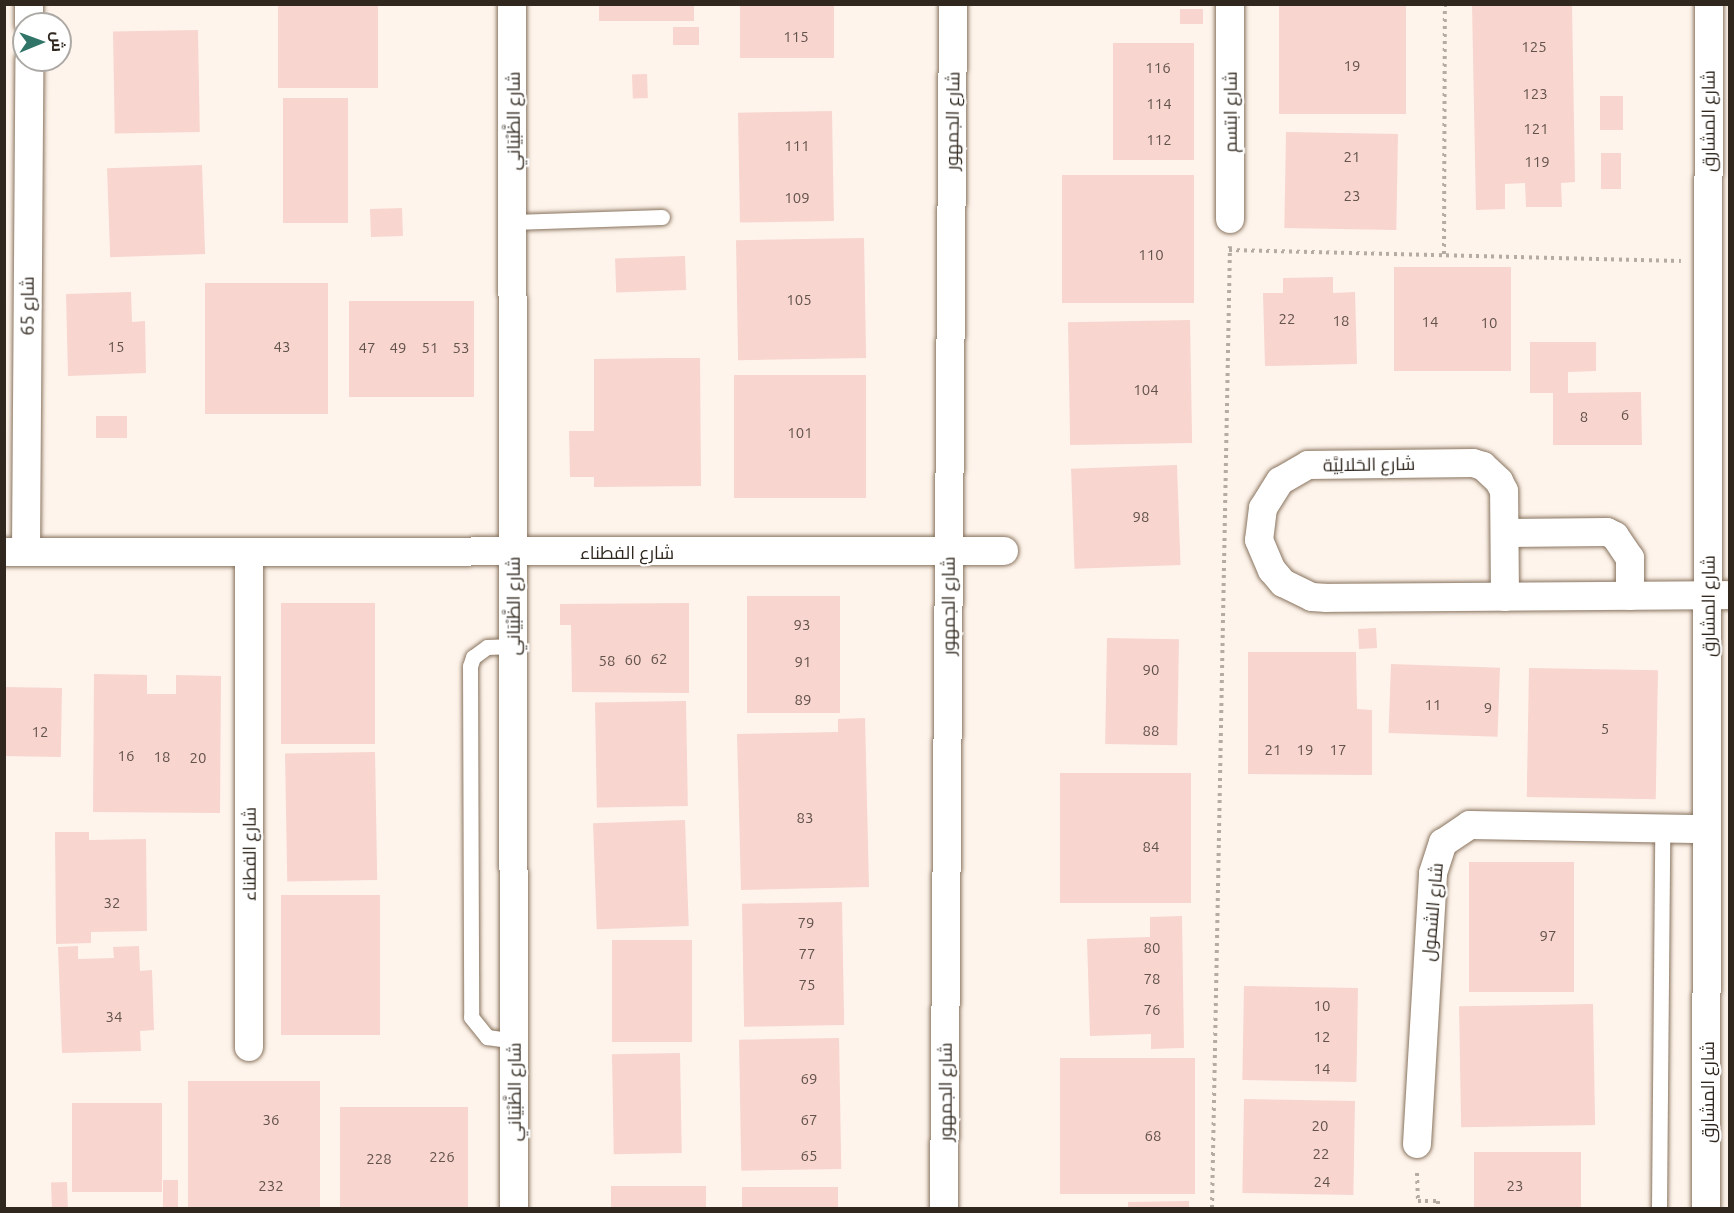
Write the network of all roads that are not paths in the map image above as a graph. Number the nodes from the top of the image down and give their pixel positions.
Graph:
1 (512, 4) edge
2 (953, 4) edge
3 (1230, 4) edge
4 (1709, 4) edge
5 (29, 72) edge
6 (662, 217) dead end
7 (1230, 219) road end
8 (513, 222) junction
9 (1506, 533) junction
10 (15, 551) edge
11 (249, 552) junction
12 (513, 552) junction
13 (948, 552) junction
14 (1004, 552) dead end
15 (1719, 595) edge
16 (1630, 596) junction
17 (1505, 597) junction
18 (513, 646) junction
19 (1662, 828) junction
20 (1707, 829) junction
21 (514, 1041) junction
22 (249, 1047) dead end
23 (1417, 1144) road end
24 (514, 1209) edge
25 (944, 1209) edge
26 (1659, 1209) edge
27 (1706, 1209) edge

1 - 8 street, شارع الظَّبْيَاني
2 - 13 street, شارع الجمهور
3 - 7 street, شارع ابتسم
4 - 15 street, شارع المشارق
5 - 10 street, شارع 65
6 - 8 lane
8 - 12 street, شارع الظَّبْيَاني
9 - 16 street
9 - 17 street, شارع الحَلالِيَّة
9 - 17 street, شارع الحَلالِيَّة
10 - 11 street, شارع الفطناء
11 - 12 street, شارع الفطناء
11 - 22 street, شارع الفطناء
12 - 13 street, شارع الفطناء
12 - 18 street, شارع الظَّبْيَاني
13 - 14 street, شارع الفطناء
13 - 25 street, شارع الجمهور
15 - 16 street, شارع الحَلالِيَّة
15 - 20 street, شارع المشارق
16 - 17 street, شارع الحَلالِيَّة
18 - 21 street, شارع الظَّبْيَاني
18 - 21 lane
19 - 20 street, شارع الشمول
19 - 23 street, شارع الشمول
19 - 26 lane
20 - 27 street, شارع المشارق
21 - 24 street, شارع الظَّبْيَاني

